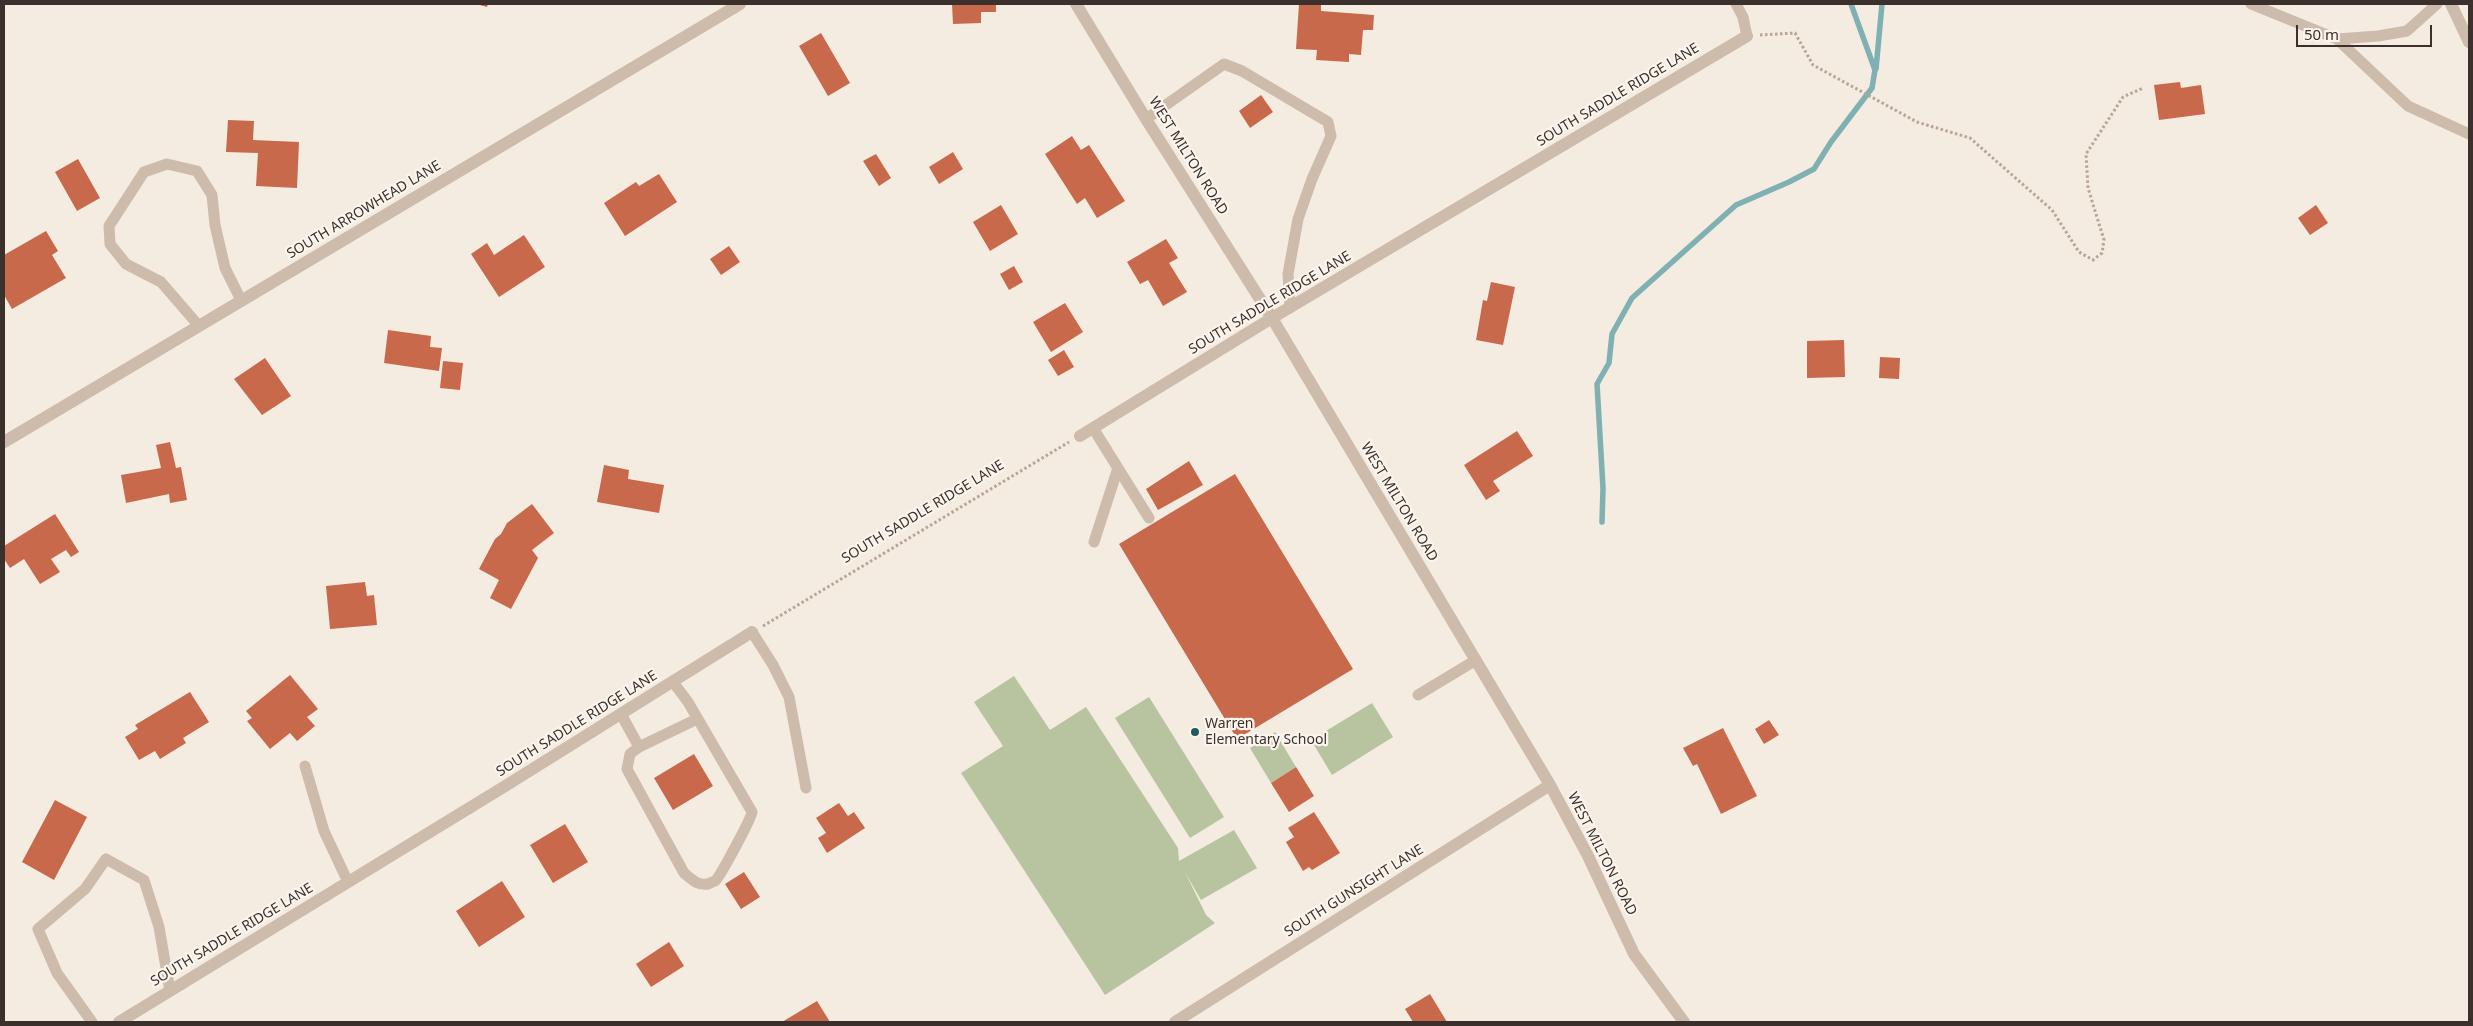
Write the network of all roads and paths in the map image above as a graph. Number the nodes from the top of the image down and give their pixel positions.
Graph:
1 (740, 4) edge
2 (1076, 4) edge
3 (1736, 4) edge
4 (2251, 4) edge
5 (2437, 4) edge
6 (2451, 4) edge
7 (1747, 36) junction
8 (2337, 39) junction
9 (2469, 42) edge
10 (2143, 88) dead end
11 (1146, 119) junction
12 (2469, 134) edge
13 (241, 300) junction
14 (1290, 308) junction
15 (1272, 318) junction
16 (199, 326) junction
17 (1093, 428) junction
18 (1080, 436) joint
19 (4, 442) edge
20 (1118, 468) junction
21 (1149, 518) dead end
22 (1094, 542) dead end
23 (752, 632) junction
24 (1476, 660) junction
25 (673, 682) junction
26 (1418, 695) dead end
27 (621, 714) junction
28 (697, 719) junction
29 (639, 748) junction
30 (305, 766) dead end
31 (1550, 785) junction
32 (806, 788) dead end
33 (348, 882) junction
34 (170, 991) junction
35 (92, 1022) edge
36 (119, 1022) edge
37 (1175, 1022) edge
38 (1684, 1022) edge

1 - 13 street, SOUTH ARROWHEAD LANE
2 - 11 street, WEST MILTON ROAD
3 - 7 lane
4 - 8 lane
5 - 8 lane
6 - 9 street
7 - 10 path
7 - 14 street, SOUTH SADDLE RIDGE LANE
8 - 12 lane
11 - 14 lane
11 - 15 street, WEST MILTON ROAD
13 - 16 street, SOUTH ARROWHEAD LANE
13 - 16 lane
14 - 15 street, SOUTH SADDLE RIDGE LANE
15 - 17 street, SOUTH SADDLE RIDGE LANE
15 - 24 street, WEST MILTON ROAD
16 - 19 street, SOUTH ARROWHEAD LANE
17 - 18 street, SOUTH SADDLE RIDGE LANE
17 - 20 lane
18 - 23 path, SOUTH SADDLE RIDGE LANE
20 - 21 lane
20 - 22 lane
23 - 25 street, SOUTH SADDLE RIDGE LANE
23 - 32 lane
24 - 26 lane
24 - 31 street, WEST MILTON ROAD
25 - 27 street, SOUTH SADDLE RIDGE LANE
25 - 28 lane
27 - 29 lane
27 - 33 street, SOUTH SADDLE RIDGE LANE
28 - 29 lane
28 - 29 lane
30 - 33 lane
31 - 37 street, SOUTH GUNSIGHT LANE
31 - 38 street, WEST MILTON ROAD
33 - 34 street, SOUTH SADDLE RIDGE LANE
34 - 35 lane
34 - 36 street, SOUTH SADDLE RIDGE LANE

